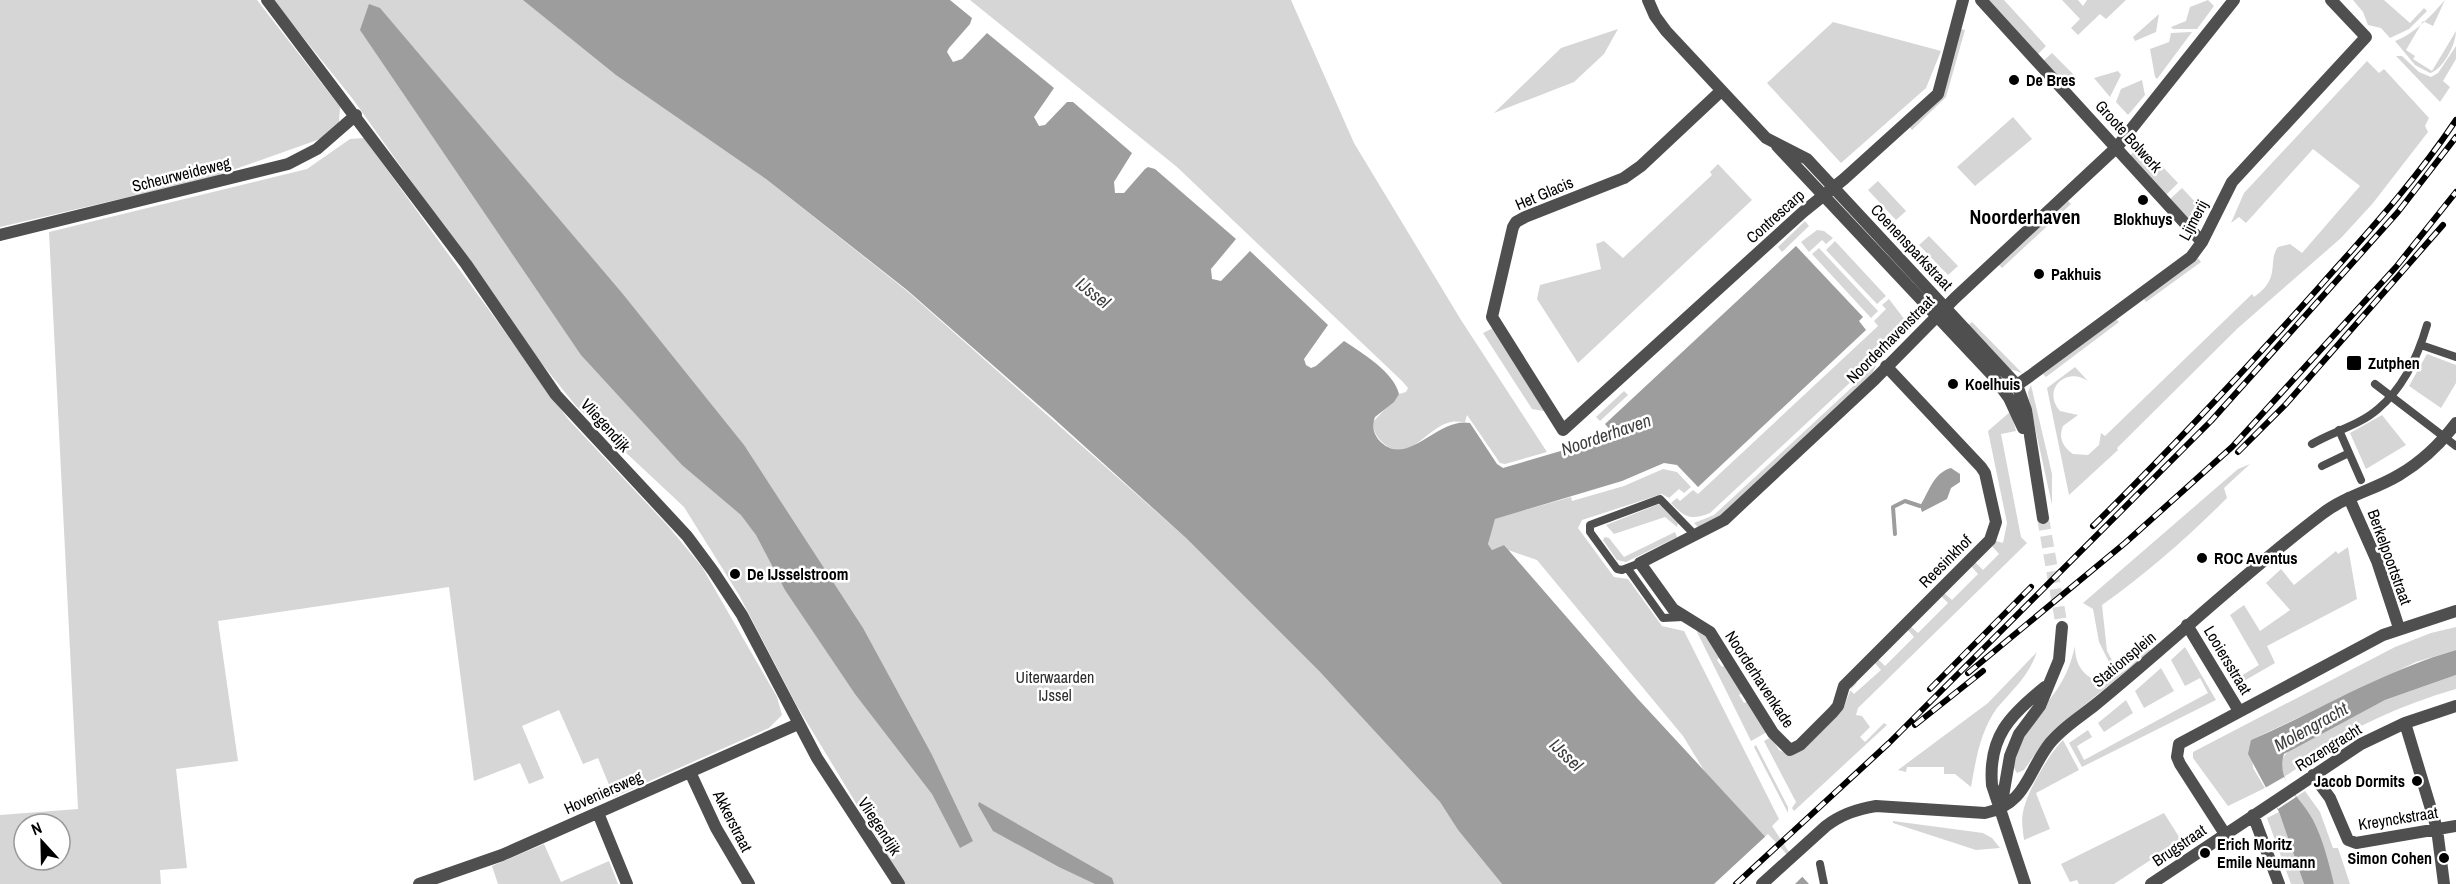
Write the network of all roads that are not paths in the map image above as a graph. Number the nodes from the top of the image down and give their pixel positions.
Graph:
1 (267, 0) edge
2 (1648, 0) edge
3 (1963, 0) edge
4 (1981, 0) edge
5 (2234, 0) edge
6 (2331, 0) edge
7 (1721, 91) junction
8 (356, 115) junction
9 (1775, 143) junction
10 (2117, 147) junction
11 (1839, 183) junction
12 (1823, 195) junction
13 (0, 235) edge
14 (2202, 242) junction
15 (1941, 312) junction
16 (2427, 325) dead end
17 (2421, 345) junction
18 (2456, 357) edge
19 (1886, 366) junction
20 (1993, 376) junction
21 (2375, 384) dead end
22 (2017, 385) junction
23 (2389, 397) junction
24 (2456, 423) edge
25 (1563, 430) joint
26 (2339, 430) junction
27 (2445, 437) junction
28 (2028, 441) junction
29 (2312, 444) dead end
30 (2456, 446) edge
31 (2349, 453) junction
32 (2322, 466) dead end
33 (2361, 480) dead end
34 (2349, 498) junction
35 (2043, 518) tunnel mouth
36 (1695, 535) junction
37 (1640, 563) junction
38 (1628, 568) junction
39 (2456, 611) edge
40 (1683, 617) junction
41 (2187, 626) junction
42 (2062, 627) tunnel mouth
43 (2399, 628) junction
44 (2045, 687) junction
45 (2456, 706) edge
46 (2239, 711) junction
47 (1833, 712) joint
48 (2405, 723) junction
49 (798, 724) junction
50 (690, 772) junction
51 (2313, 775) junction
52 (2001, 809) junction
53 (2257, 812) junction
54 (598, 813) junction
55 (2456, 826) edge
56 (2437, 829) junction
57 (2225, 834) junction
58 (1820, 864) dead end
59 (419, 884) edge
60 (627, 884) edge
61 (748, 884) edge
62 (899, 884) edge
63 (1762, 884) edge
64 (1824, 884) edge
65 (2025, 884) edge
66 (2151, 884) edge
67 (2279, 884) edge
68 (2444, 884) edge

1 - 8 street, Vliegendijk
2 - 7 street, Coenensparkstraat
3 - 11 street, Contrescarp
4 - 10 street, Groote Bolwerk
5 - 10 street, Noorderhavenstraat
6 - 14 street, Lijmerij
7 - 9 street, Coenensparkstraat
7 - 25 street, Het Glacis
8 - 13 street, Scheurweideweg
8 - 49 street, Vliegendijk
9 - 11 street, Coenensparkstraat
9 - 12 street, Coenensparkstraat
10 - 14 street, Groote Bolwerk
10 - 15 street, Noorderhavenstraat
11 - 12 street, Contrescarp
11 - 15 street, Coenensparkstraat
12 - 15 street, Coenensparkstraat
12 - 25 street, Contrescarp
14 - 22 street, Lijmerij
15 - 19 street, Noorderhavenstraat
15 - 20 street, Coenensparkstraat
15 - 22 street, Coenensparkstraat
16 - 17 street
17 - 18 street
17 - 23 street
19 - 36 street, Noorderhavenstraat
19 - 47 street, Reesinkhof
20 - 22 street, Coenensparkstraat
20 - 28 street, Coenensparkstraat
21 - 23 street
22 - 28 street, Coenensparkstraat
23 - 26 street
23 - 27 street
24 - 27 street, Stationsplein
26 - 29 street
26 - 31 street
27 - 30 street
27 - 34 street, Stationsplein
28 - 35 street
31 - 32 street
31 - 33 street
34 - 41 street, Stationsplein
34 - 43 street, Berkelpoortstraat
36 - 37 street, Noorderhavenstraat
36 - 38 street, Noorderhavenkade
37 - 38 street
37 - 40 street, Noorderhavenkade
38 - 40 street, Noorderhavenkade
39 - 43 street
40 - 47 street, Noorderhavenkade
41 - 46 street, Looiersstraat
41 - 52 street, Stationsplein
42 - 44 street
43 - 46 street
44 - 52 street
44 - 52 street
45 - 48 street, Rozengracht
46 - 57 street
48 - 51 street, Rozengracht
48 - 56 street
49 - 50 street, Hoveniersweg
49 - 62 street, Vliegendijk
50 - 54 street, Hoveniersweg
50 - 61 street, Akkerstraat
51 - 53 street, Rozengracht
51 - 56 street, Kreynckstraat
52 - 63 street
52 - 65 street
53 - 57 street, Rozengracht
53 - 67 street
54 - 59 street, Hoveniersweg
54 - 60 street
55 - 56 street, Kreynckstraat
56 - 68 street
57 - 66 street, Brugstraat
58 - 64 street

